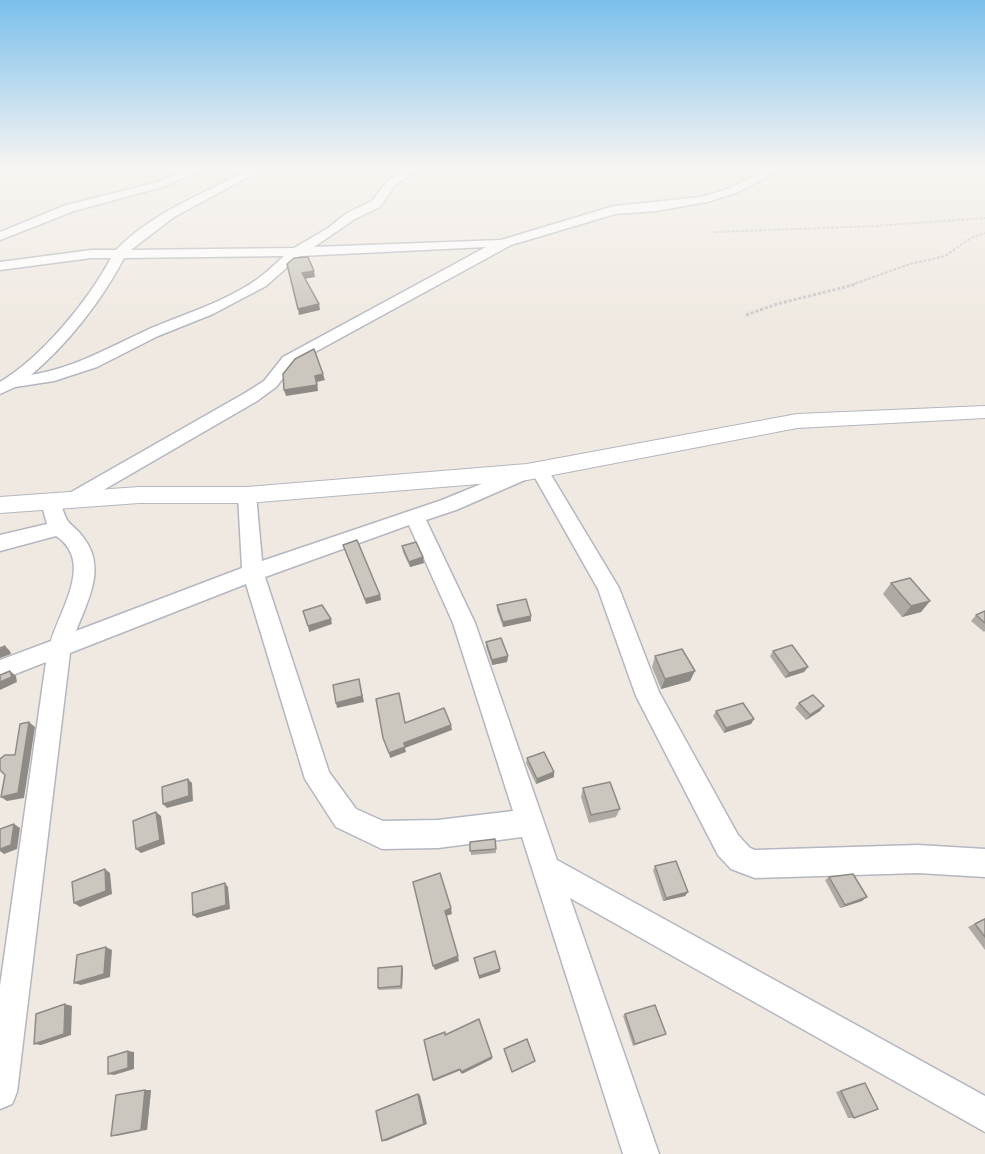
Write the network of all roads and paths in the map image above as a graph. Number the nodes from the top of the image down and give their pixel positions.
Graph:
1 (38, 221) edge
2 (160, 221) edge
3 (345, 221) edge
4 (577, 221) edge
5 (956, 221) edge
6 (714, 232) dead end
7 (985, 233) edge
8 (0, 236) edge
9 (506, 242) junction
10 (297, 252) junction
11 (120, 254) junction
12 (0, 266) edge
13 (746, 315) dead end
14 (5, 386) edge
15 (985, 412) edge
16 (533, 470) junction
17 (247, 495) junction
18 (59, 502) junction
19 (0, 505) edge
20 (415, 516) junction
21 (58, 528) junction
22 (0, 543) edge
23 (253, 572) junction
24 (59, 647) junction
25 (0, 670) edge
26 (530, 822) junction
27 (985, 863) edge
28 (546, 869) junction
29 (0, 1092) edge
30 (985, 1115) edge
31 (641, 1154) edge

1 - 8 street
2 - 11 street
3 - 10 street
4 - 9 street
5 - 6 path
7 - 13 path
9 - 10 street
9 - 18 street
10 - 11 street
10 - 14 street
11 - 12 street
11 - 14 street
15 - 16 street
16 - 17 street
16 - 20 street
16 - 27 street
17 - 18 street
17 - 23 street
18 - 19 street
18 - 21 street
20 - 23 street
20 - 26 street
21 - 22 street
21 - 24 street
23 - 24 street
23 - 26 street
24 - 25 street
24 - 29 street
26 - 28 street
28 - 30 street
28 - 31 street

